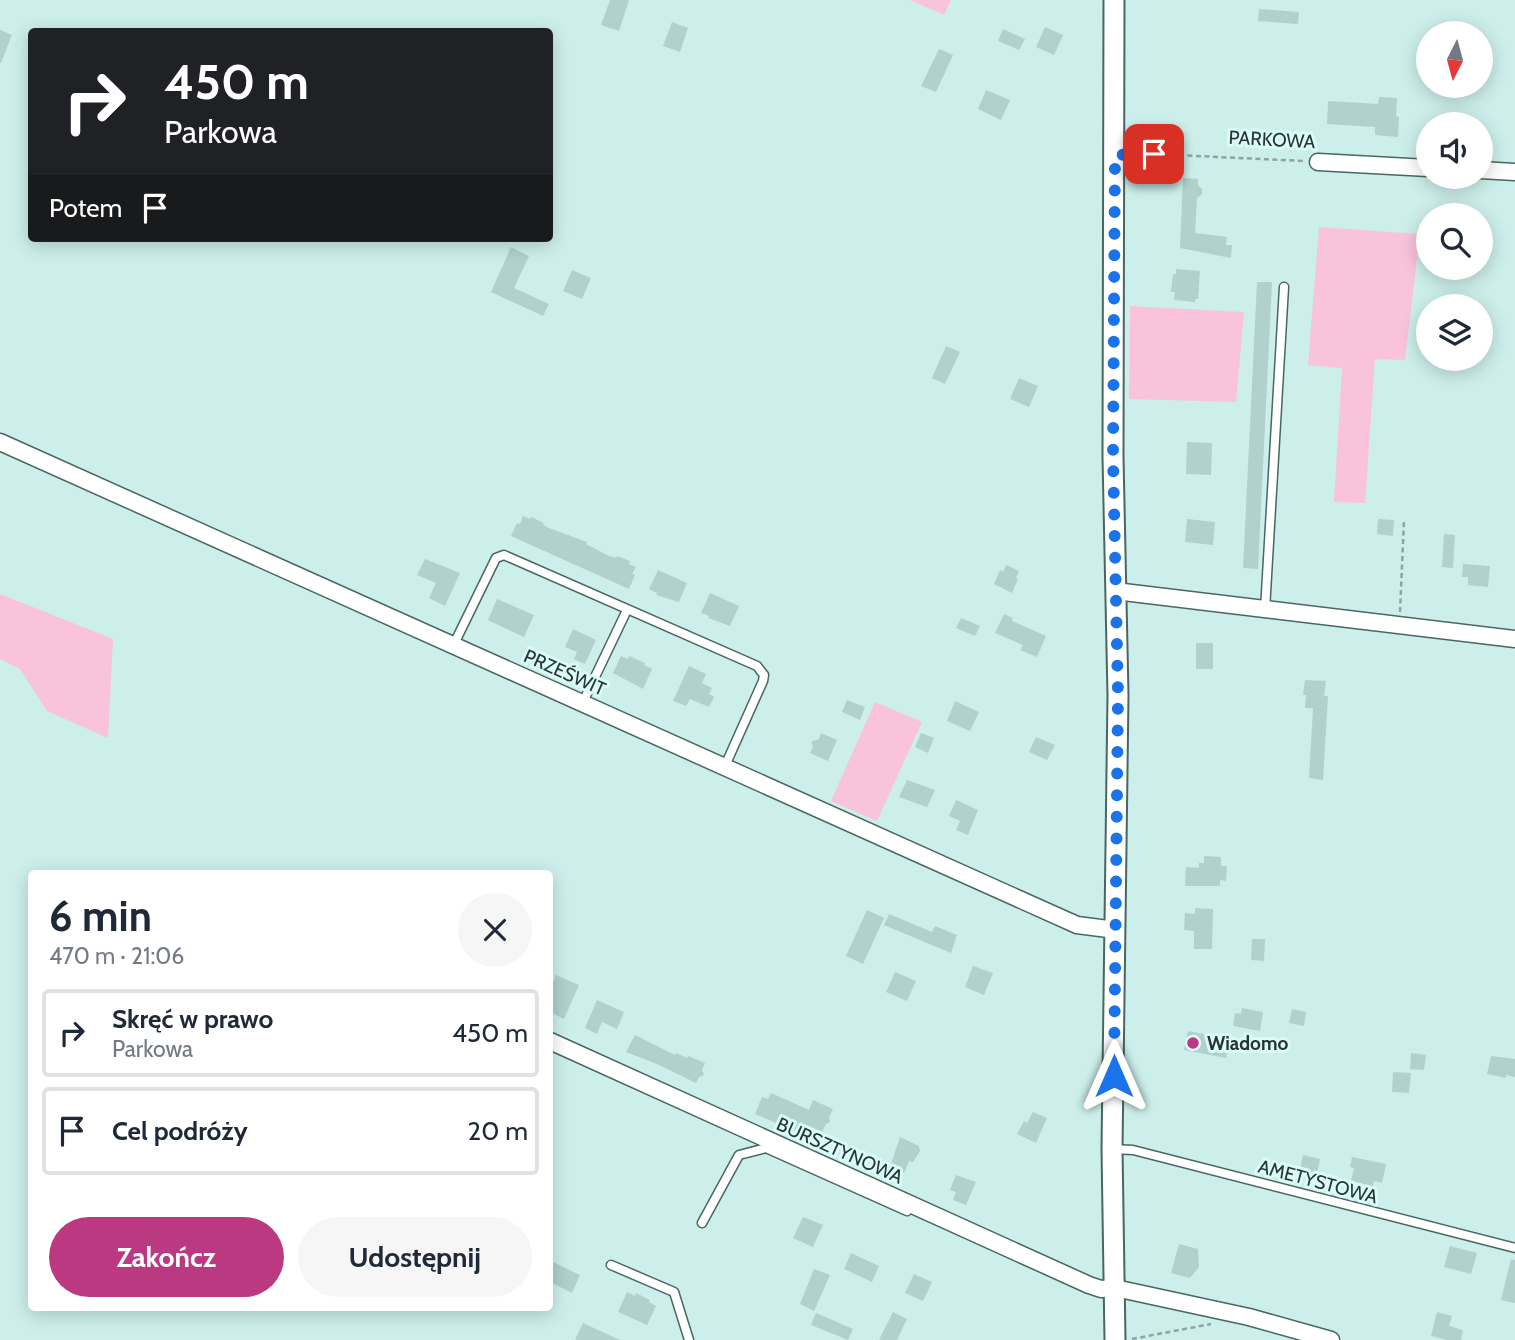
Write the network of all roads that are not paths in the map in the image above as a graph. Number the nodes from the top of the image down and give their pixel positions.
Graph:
1 (1114, 0) edge
2 (1318, 162) road end
3 (1416, 167) edge
4 (1493, 171) edge
5 (1515, 172) edge
6 (1284, 287) dead end
7 (0, 442) edge
8 (1115, 591) junction
9 (627, 610) junction
10 (1265, 610) junction
11 (1515, 639) edge
12 (454, 645) junction
13 (583, 702) junction
14 (725, 766) junction
15 (1116, 930) junction
16 (553, 1042) edge
17 (1112, 1149) junction
18 (702, 1223) dead end
19 (1515, 1248) edge
20 (611, 1265) dead end
21 (1115, 1295) junction
22 (689, 1340) edge
23 (1115, 1340) edge
24 (1331, 1340) edge

1 - 8 street
2 - 3 street, PARKOWA
4 - 5 street
6 - 10 lane
7 - 12 street, PRZEŚWIT
8 - 10 street
8 - 15 street
9 - 12 lane
9 - 13 lane
9 - 14 lane
10 - 11 street
12 - 13 street, PRZEŚWIT
13 - 14 street, PRZEŚWIT
14 - 15 street, PRZEŚWIT
15 - 17 street
16 - 21 street, BURSZTYNOWA
17 - 19 lane, AMETYSTOWA
17 - 21 street
18 - 21 lane
20 - 22 lane
21 - 23 street
21 - 24 street, BURSZTYNOWA

